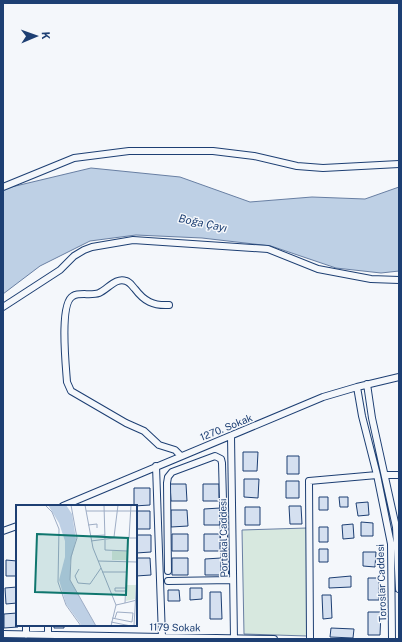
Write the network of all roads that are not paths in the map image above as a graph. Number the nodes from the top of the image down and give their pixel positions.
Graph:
1 (399, 164) edge
2 (3, 187) edge
3 (399, 280) edge
4 (169, 305) dead end
5 (3, 307) edge
6 (399, 376) edge
7 (367, 384) junction
8 (357, 387) junction
9 (232, 436) junction
10 (189, 453) junction
11 (182, 456) junction
12 (193, 464) junction
13 (156, 466) junction
14 (385, 475) junction
15 (399, 475) edge
16 (377, 476) junction
17 (65, 505) edge
18 (16, 526) edge
19 (3, 532) edge
20 (390, 544) junction
21 (399, 544) edge
22 (168, 571) dead end
23 (225, 574) dead end
24 (233, 580) junction
25 (168, 581) dead end
26 (399, 590) edge
27 (26, 626) edge
28 (48, 626) edge
29 (3, 634) edge
30 (26, 635) junction
31 (48, 635) junction
32 (74, 637) edge
33 (162, 637) junction
34 (234, 638) edge
35 (274, 639) edge
36 (310, 639) edge
37 (392, 639) edge

1 - 2 street
3 - 5 street
4 - 11 street
6 - 7 street, 1270. Sokak
7 - 8 street, 1270. Sokak
7 - 14 street, Toroslar Caddesi
8 - 9 street, 1270. Sokak
8 - 16 street, Toroslar Caddesi
9 - 10 street, 1270. Sokak
9 - 24 street, Portakal Caddesi
10 - 11 street, 1270. Sokak
10 - 12 street
11 - 13 street, 1270. Sokak
12 - 22 street
12 - 23 street
13 - 17 street, 1270. Sokak
13 - 33 street
14 - 15 street
14 - 21 street, Toroslar Caddesi
16 - 20 street, Toroslar Caddesi
16 - 36 street
18 - 19 street
20 - 21 street
20 - 37 street, Toroslar Caddesi
21 - 26 street, Toroslar Caddesi
24 - 25 street
24 - 34 street, Portakal Caddesi
27 - 30 street
28 - 31 street
29 - 30 street, 1179 Sokak
30 - 31 street, 1179 Sokak
31 - 32 street, 1179 Sokak
32 - 33 street, 1179 Sokak
33 - 34 street, 1179 Sokak
34 - 35 street, 1179 Sokak

